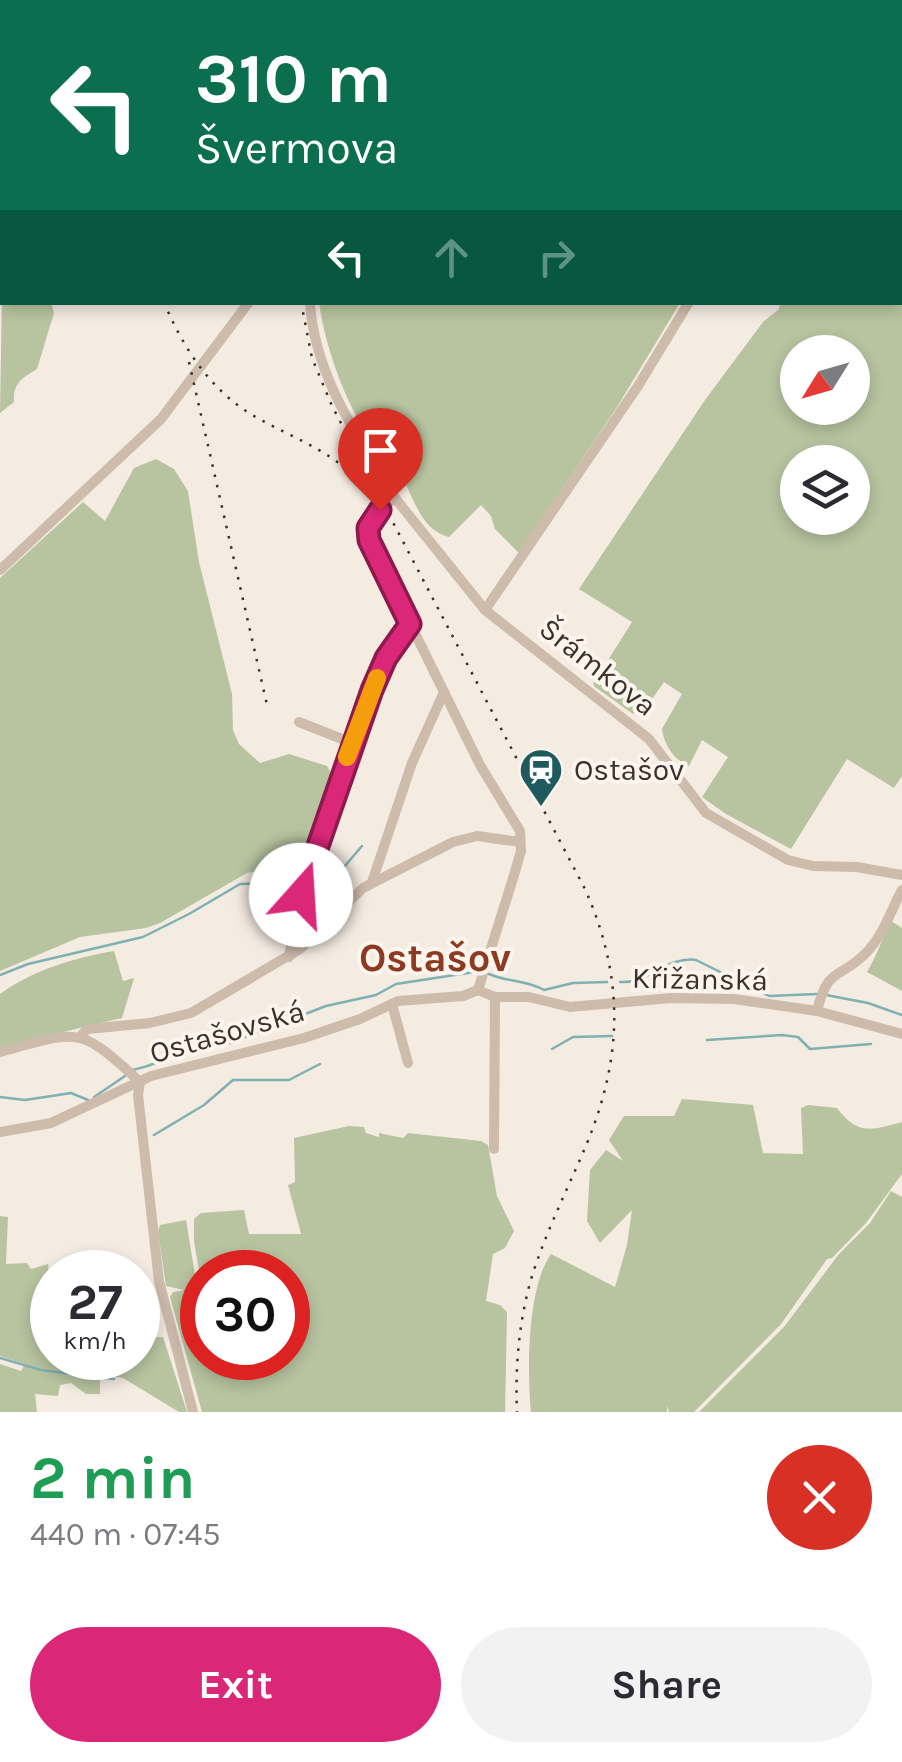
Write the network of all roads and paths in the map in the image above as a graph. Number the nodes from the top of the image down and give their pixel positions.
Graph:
1 (248, 305) edge
2 (310, 305) edge
3 (687, 305) edge
4 (395, 498) junction
5 (0, 570) edge
6 (485, 610) junction
7 (410, 624) junction
8 (444, 692) junction
9 (299, 722) dead end
10 (352, 743) junction
11 (520, 842) junction
12 (902, 875) edge
13 (372, 882) junction
14 (902, 890) edge
15 (288, 957) junction
16 (478, 990) junction
17 (496, 997) junction
18 (392, 1004) junction
19 (817, 1012) junction
20 (902, 1034) edge
21 (81, 1036) junction
22 (0, 1052) edge
23 (408, 1063) dead end
24 (140, 1082) junction
25 (0, 1132) edge
26 (494, 1149) dead end
27 (193, 1412) edge

1 - 5 street
2 - 4 street, Šrámkova
3 - 6 street
4 - 6 street, Šrámkova
4 - 7 street
6 - 12 street, Šrámkova
7 - 8 street
7 - 10 street
8 - 11 street
8 - 13 street
9 - 10 street
10 - 15 street
11 - 13 street
11 - 16 street
13 - 15 street
14 - 19 street
15 - 21 street
16 - 17 street, Křižanská
16 - 18 street, Ostašovská
17 - 19 street, Křižanská
17 - 26 street
18 - 23 street
18 - 24 street, Ostašovská
19 - 20 street, Křižanská
21 - 22 street
21 - 24 street, Ostašovská
24 - 25 street
24 - 27 street

